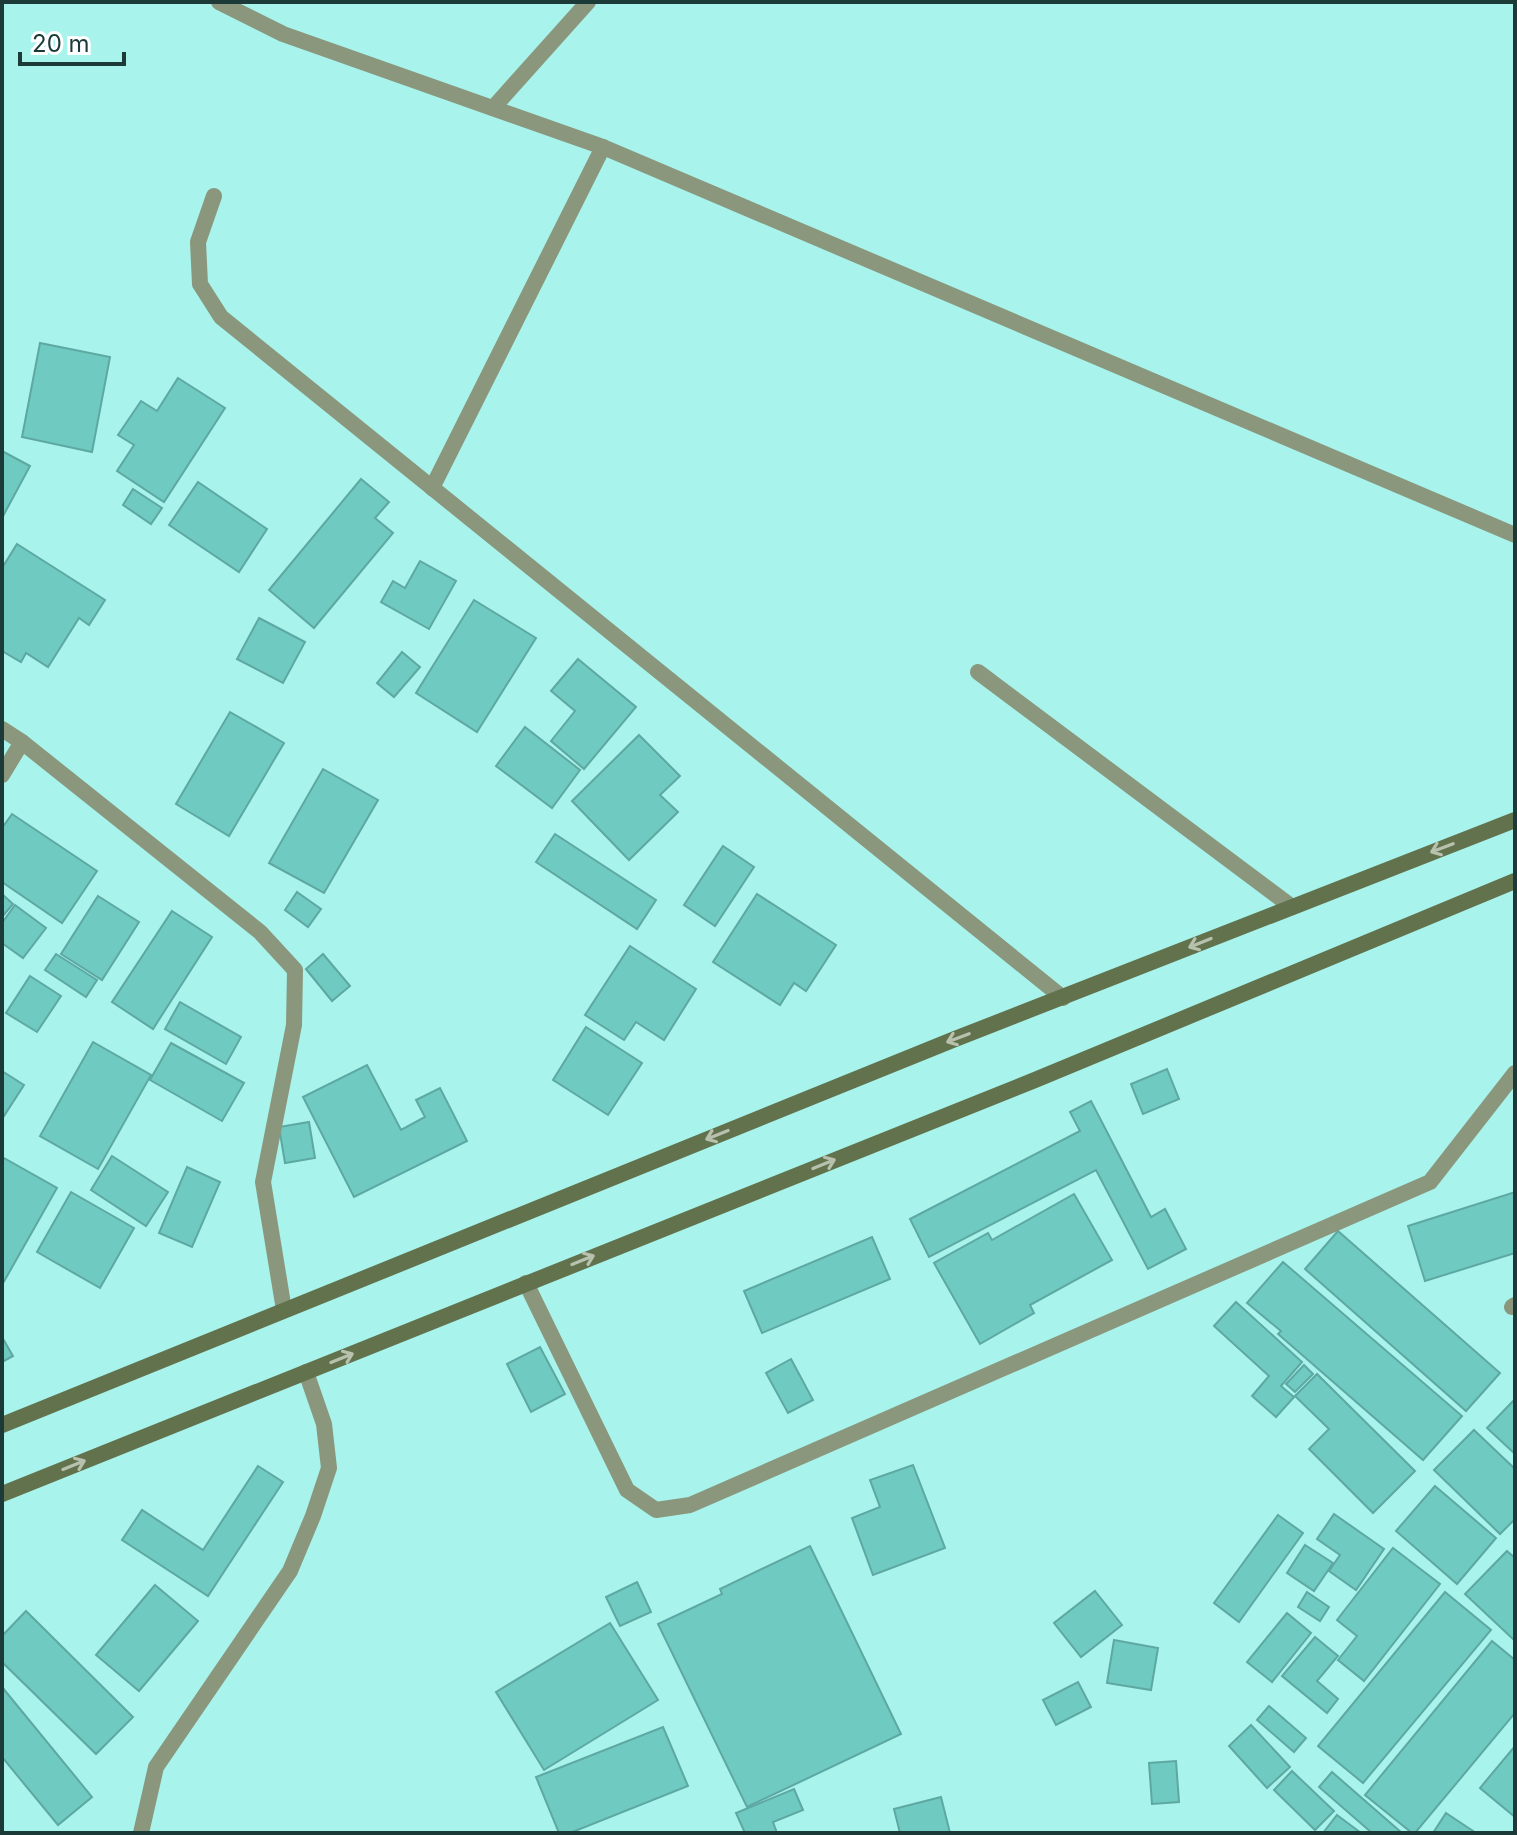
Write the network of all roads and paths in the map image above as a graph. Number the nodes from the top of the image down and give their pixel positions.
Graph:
1 (219, 2) edge
2 (588, 2) edge
3 (493, 108) junction
4 (603, 147) junction
5 (214, 196) dead end
6 (432, 488) junction
7 (1515, 535) edge
8 (978, 672) dead end
9 (2, 729) edge
10 (22, 742) junction
11 (2, 775) edge
12 (1515, 820) edge
13 (1515, 881) edge
14 (1292, 907) junction
15 (1063, 998) junction
16 (1515, 1073) edge
17 (526, 1283) junction
18 (284, 1310) junction
19 (306, 1372) junction
20 (2, 1425) edge
21 (2, 1494) edge
22 (141, 1833) edge

1 - 3 street
2 - 3 street
3 - 4 street
4 - 6 street
4 - 7 street
5 - 6 street
6 - 15 street
8 - 14 street
9 - 10 street
10 - 11 street
10 - 18 street
12 -> 14 main road
17 -> 13 main road
14 -> 15 main road
15 -> 18 main road
16 - 17 street
19 -> 17 main road
18 - 20 main road
21 -> 19 main road
19 - 22 street

